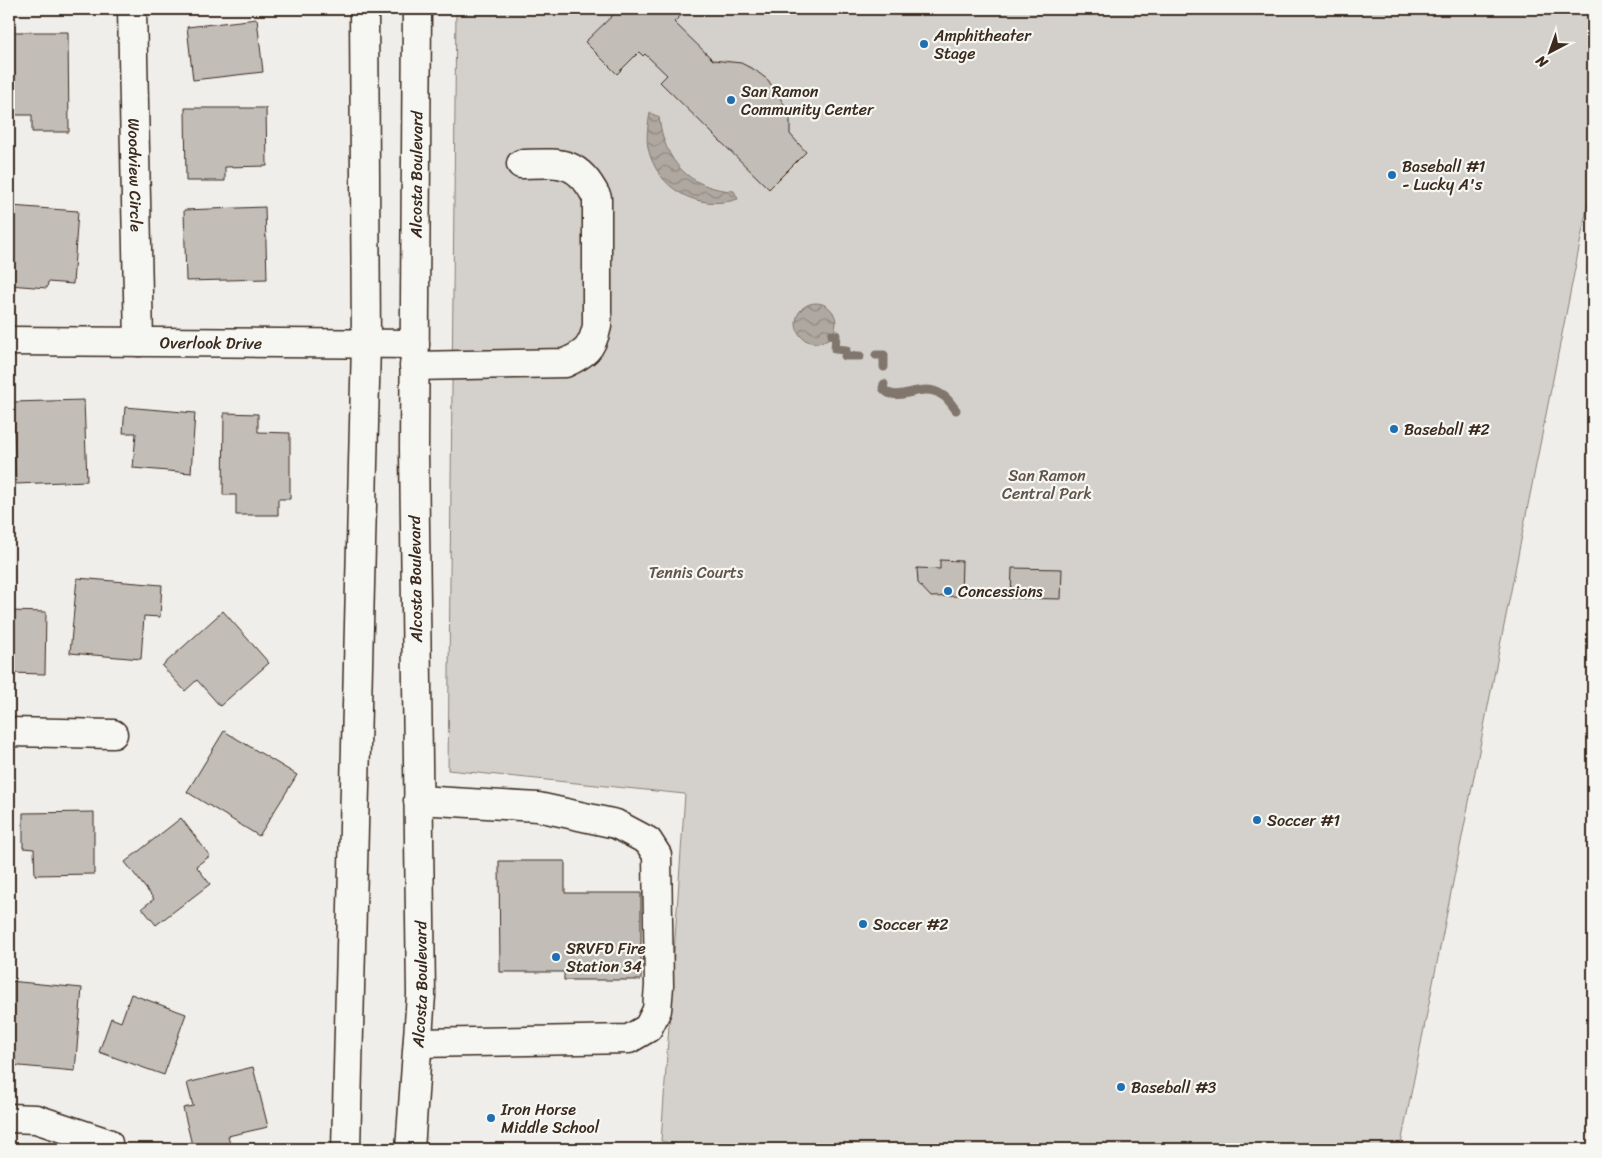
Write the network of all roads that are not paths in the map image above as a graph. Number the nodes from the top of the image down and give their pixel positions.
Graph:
1 (132, 9) edge
2 (364, 9) edge
3 (417, 9) edge
4 (521, 164) dead end
5 (9, 341) edge
6 (139, 342) junction
7 (366, 343) junction
8 (414, 355) junction
9 (9, 732) edge
10 (113, 734) dead end
11 (418, 800) junction
12 (418, 1043) junction
13 (9, 1118) edge
14 (108, 1143) dead end
15 (346, 1149) edge
16 (410, 1149) edge

1 - 6 main road, Woodview Circle
2 - 7 main road
3 - 8 main road, Alcosta Boulevard
4 - 8 main road, Overlook Drive
5 - 6 main road, Overlook Drive
6 - 7 main road, Overlook Drive
7 - 8 main road, Overlook Drive
7 - 15 main road
8 - 11 main road, Alcosta Boulevard
9 - 10 main road
11 - 12 main road, Alcosta Boulevard
11 - 12 main road
12 - 16 main road, Alcosta Boulevard
13 - 14 main road

